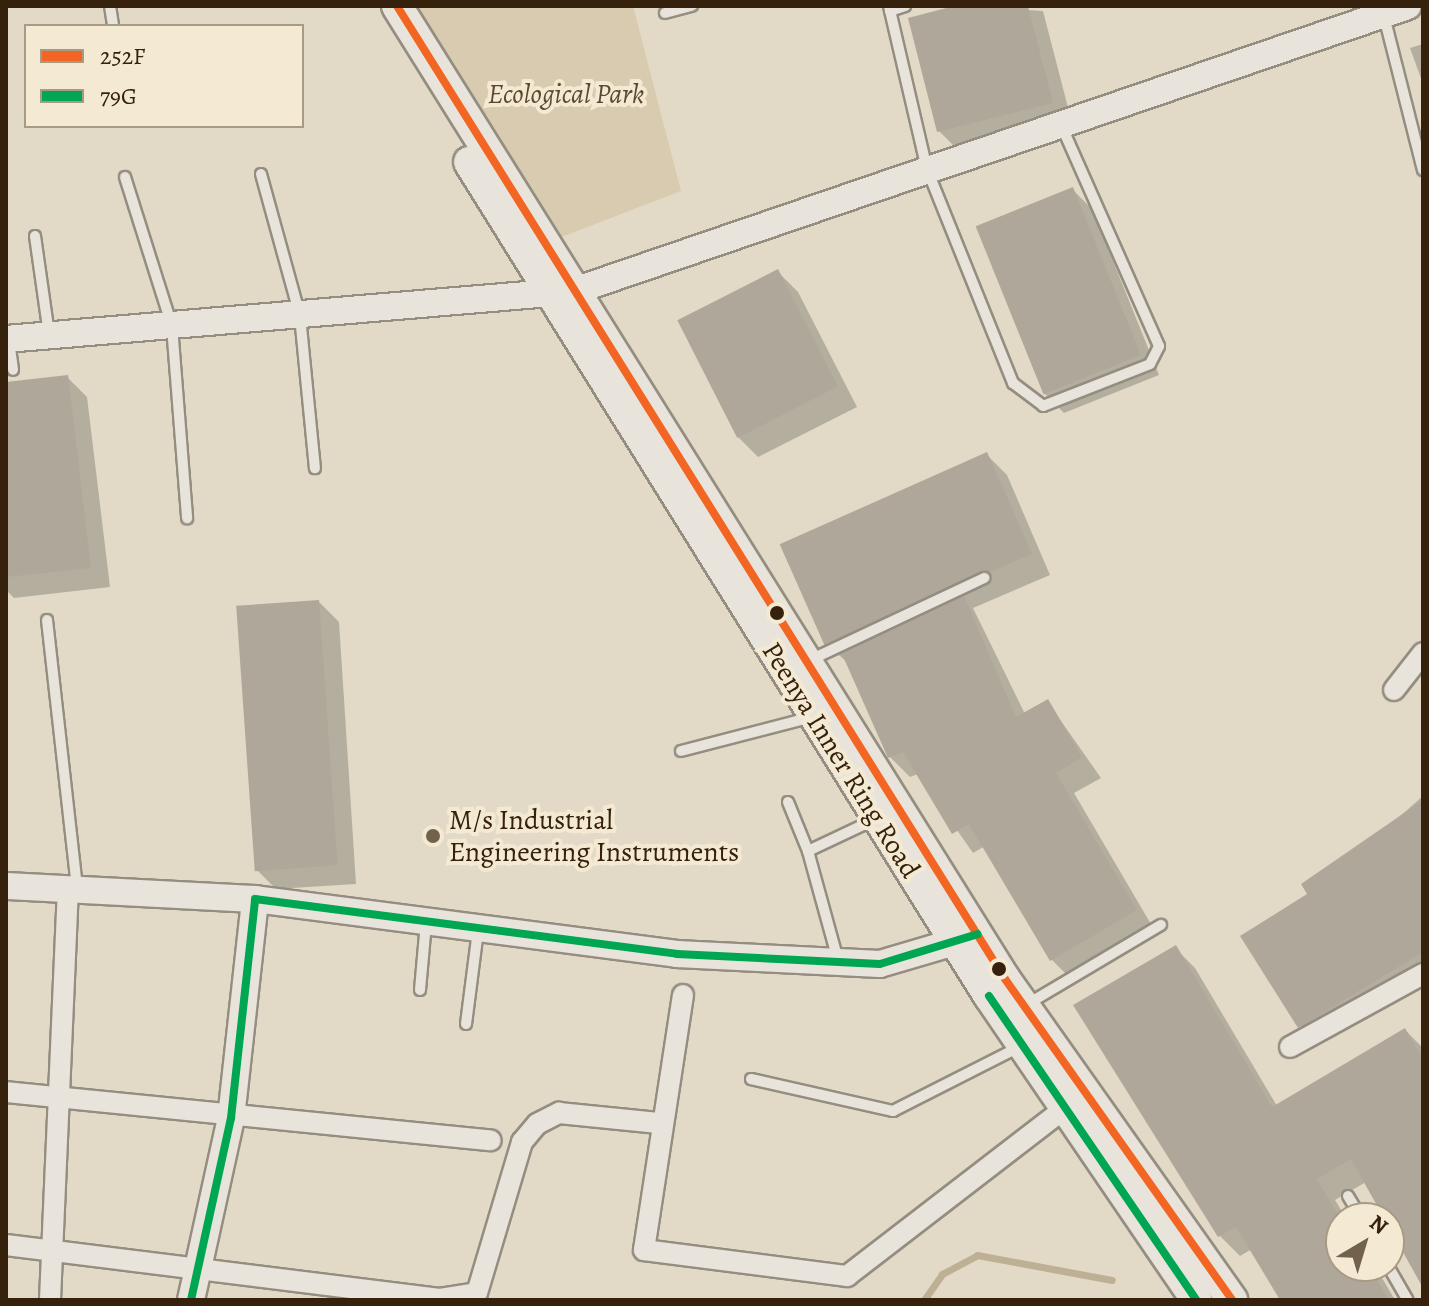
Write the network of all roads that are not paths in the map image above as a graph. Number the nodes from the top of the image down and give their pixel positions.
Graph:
1 (375, 6) edge
2 (397, 6) edge
3 (692, 6) edge
4 (905, 6) edge
5 (889, 8) edge
6 (1391, 9) edge
7 (665, 13) dead end
8 (1060, 123) junction
9 (927, 169) junction
10 (1423, 170) edge
11 (261, 174) dead end
12 (125, 177) dead end
13 (35, 236) dead end
14 (562, 293) junction
15 (300, 316) junction
16 (172, 326) junction
17 (50, 336) junction
18 (7, 339) edge
19 (13, 370) dead end
20 (315, 468) dead end
21 (187, 518) dead end
22 (984, 578) dead end
23 (47, 620) dead end
24 (1423, 653) edge
25 (806, 662) junction
26 (1394, 690) dead end
27 (814, 716) junction
28 (681, 751) dead end
29 (788, 802) dead end
30 (878, 818) junction
31 (808, 851) junction
32 (6, 886) edge
33 (73, 889) junction
34 (255, 899) junction
35 (426, 921) junction
36 (1161, 925) dead end
37 (479, 928) junction
38 (968, 940) junction
39 (839, 962) junction
40 (1423, 974) edge
41 (420, 990) dead end
42 (683, 995) dead end
43 (1025, 1006) junction
44 (466, 1024) dead end
45 (1022, 1045) junction
46 (1290, 1047) dead end
47 (751, 1079) dead end
48 (6, 1092) edge
49 (64, 1095) junction
50 (1065, 1108) junction
51 (231, 1118) junction
52 (659, 1123) junction
53 (491, 1140) dead end
54 (1348, 1196) dead end
55 (1352, 1202) edge
56 (6, 1245) edge
57 (54, 1251) junction
58 (197, 1265) junction
59 (1397, 1282) edge
60 (50, 1300) edge
61 (191, 1300) edge
62 (1196, 1300) edge
63 (1232, 1300) edge
64 (1408, 1300) edge

1 - 14 main road, Peenya Inner Ring Road
2 - 14 main road, Peenya Inner Ring Road
3 - 7 lane
4 - 5 lane
5 - 9 lane
6 - 8 street
6 - 10 lane
8 - 9 street
8 - 9 lane
9 - 14 street
11 - 15 lane
12 - 16 lane
13 - 17 lane
14 - 15 street
14 - 25 main road, Peenya Inner Ring Road
14 - 27 main road, Peenya Inner Ring Road
15 - 16 street
15 - 20 lane
16 - 17 street
16 - 21 lane
17 - 18 street
18 - 19 lane
22 - 25 lane
23 - 33 lane
24 - 26 street
25 - 38 main road, Peenya Inner Ring Road
27 - 28 lane
27 - 30 main road, Peenya Inner Ring Road
29 - 31 lane
30 - 31 lane
30 - 38 main road, Peenya Inner Ring Road
31 - 39 lane
32 - 33 street
33 - 34 street
33 - 49 street
34 - 35 street
34 - 51 street
35 - 37 street
35 - 41 lane
36 - 43 lane
37 - 39 street
37 - 44 lane
38 - 39 street
38 - 43 main road, Peenya Inner Ring Road
38 - 45 main road, Peenya Inner Ring Road
40 - 46 street
42 - 52 street
43 - 63 main road, Peenya Inner Ring Road
45 - 47 lane
45 - 50 main road, Peenya Inner Ring Road
48 - 49 street
49 - 51 street
49 - 57 street
50 - 52 street
50 - 62 main road, Peenya Inner Ring Road
51 - 53 street
51 - 58 street
52 - 58 street
54 - 55 lane
56 - 57 street
57 - 58 street
57 - 60 street
58 - 61 street
59 - 64 lane

